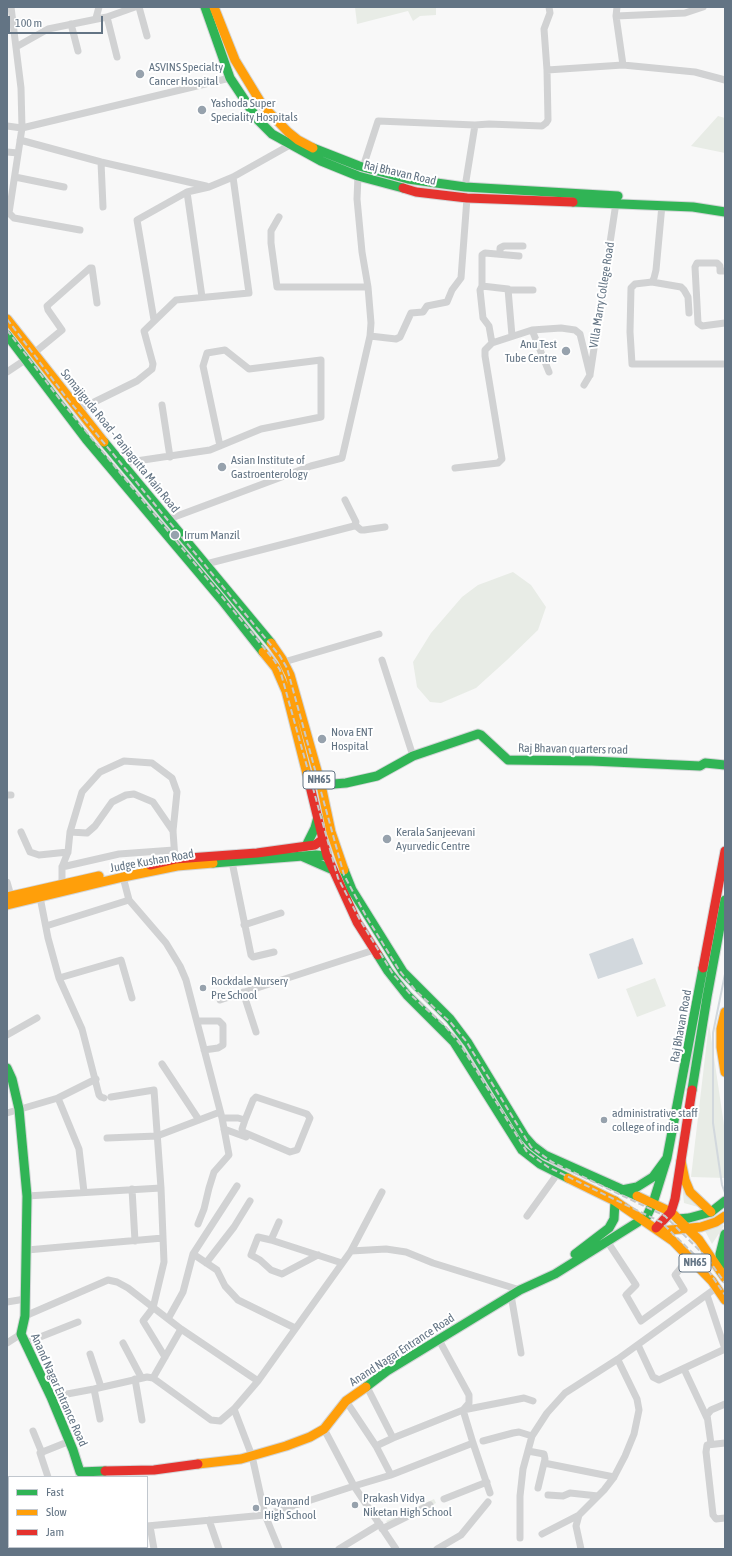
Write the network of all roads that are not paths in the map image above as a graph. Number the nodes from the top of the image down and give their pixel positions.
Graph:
1 (11, 7) edge
2 (99, 7) edge
3 (135, 7) edge
4 (139, 7) edge
5 (205, 7) edge
6 (214, 7) edge
7 (549, 7) edge
8 (617, 7) edge
9 (703, 7) edge
10 (107, 16) junction
11 (616, 16) junction
12 (96, 18) junction
13 (71, 24) junction
14 (147, 36) dead end
15 (16, 46) junction
16 (78, 52) dead end
17 (117, 57) dead end
18 (623, 65) junction
19 (547, 70) junction
20 (230, 78) junction
21 (725, 80) edge
22 (7, 126) edge
23 (475, 126) junction
24 (22, 128) junction
25 (20, 140) junction
26 (290, 145) junction
27 (7, 152) edge
28 (18, 153) junction
29 (101, 162) junction
30 (363, 167) junction
31 (358, 176) junction
32 (15, 177) junction
33 (233, 177) junction
34 (64, 187) dead end
35 (209, 187) junction
36 (465, 187) junction
37 (187, 192) junction
38 (467, 198) junction
39 (616, 203) junction
40 (662, 205) junction
41 (725, 205) edge
42 (103, 207) dead end
43 (725, 212) edge
44 (279, 217) dead end
45 (80, 230) dead end
46 (523, 246) dead end
47 (500, 254) junction
48 (519, 256) dead end
49 (725, 271) edge
50 (652, 282) junction
51 (482, 286) junction
52 (368, 288) junction
53 (508, 290) junction
54 (533, 290) dead end
55 (202, 297) junction
56 (97, 303) dead end
57 (689, 313) dead end
58 (7, 319) edge
59 (154, 320) junction
60 (725, 323) edge
61 (532, 330) junction
62 (7, 336) edge
63 (370, 336) junction
64 (512, 336) junction
65 (492, 343) junction
66 (36, 356) junction
67 (28, 363) junction
68 (725, 364) edge
69 (7, 372) edge
70 (549, 372) dead end
71 (590, 375) junction
72 (584, 385) dead end
73 (162, 405) dead end
74 (78, 410) junction
75 (220, 446) junction
76 (170, 457) junction
77 (123, 463) junction
78 (455, 468) dead end
79 (345, 500) dead end
80 (169, 519) junction
81 (355, 525) junction
82 (385, 527) dead end
83 (206, 564) junction
84 (260, 629) junction
85 (379, 634) dead end
86 (250, 635) junction
87 (382, 660) dead end
88 (284, 662) junction
89 (412, 756) junction
90 (725, 765) edge
91 (700, 766) junction
92 (725, 772) edge
93 (321, 785) junction
94 (318, 816) junction
95 (173, 831) junction
96 (21, 832) dead end
97 (70, 832) junction
98 (323, 839) junction
99 (310, 846) junction
100 (725, 850) edge
101 (68, 852) junction
102 (175, 854) junction
103 (316, 855) junction
104 (301, 856) junction
105 (327, 856) junction
106 (232, 862) junction
107 (62, 868) junction
108 (333, 870) junction
109 (124, 877) junction
110 (7, 882) edge
111 (62, 884) junction
112 (40, 897) junction
113 (8, 899) edge
114 (130, 900) junction
115 (725, 900) edge
116 (281, 912) dead end
117 (244, 924) junction
118 (46, 926) junction
119 (374, 950) junction
120 (274, 952) dead end
121 (397, 962) junction
122 (388, 971) junction
123 (59, 978) junction
124 (243, 992) junction
125 (132, 998) dead end
126 (220, 1000) dead end
127 (725, 1012) edge
128 (37, 1018) dead end
129 (197, 1022) junction
130 (256, 1032) dead end
131 (7, 1035) edge
132 (204, 1050) junction
133 (162, 1064) dead end
134 (7, 1068) edge
135 (725, 1072) edge
136 (96, 1079) junction
137 (58, 1098) junction
138 (19, 1109) junction
139 (7, 1113) edge
140 (221, 1116) junction
141 (199, 1120) junction
142 (245, 1120) junction
143 (224, 1129) junction
144 (157, 1136) junction
145 (107, 1138) dead end
146 (267, 1145) dead end
147 (667, 1158) junction
148 (681, 1161) junction
149 (558, 1173) junction
150 (236, 1186) dead end
151 (161, 1188) junction
152 (132, 1189) junction
153 (622, 1190) junction
154 (84, 1192) junction
155 (382, 1192) dead end
156 (27, 1196) junction
157 (250, 1201) dead end
158 (725, 1201) edge
159 (653, 1203) junction
160 (615, 1206) junction
161 (713, 1211) junction
162 (671, 1212) junction
163 (527, 1216) dead end
164 (725, 1216) edge
165 (678, 1219) junction
166 (641, 1221) junction
167 (279, 1222) dead end
168 (198, 1224) dead end
169 (688, 1228) junction
170 (658, 1229) junction
171 (163, 1238) junction
172 (723, 1238) edge
173 (272, 1240) junction
174 (135, 1241) junction
175 (607, 1241) junction
176 (27, 1250) junction
177 (351, 1251) junction
178 (193, 1254) junction
179 (318, 1255) junction
180 (687, 1255) junction
181 (342, 1262) junction
182 (206, 1263) junction
183 (723, 1275) edge
184 (547, 1277) junction
185 (716, 1288) junction
186 (520, 1290) junction
187 (511, 1295) junction
188 (707, 1295) junction
189 (25, 1299) junction
190 (725, 1300) edge
191 (7, 1302) edge
192 (153, 1308) junction
193 (25, 1316) junction
194 (168, 1319) junction
195 (78, 1322) dead end
196 (296, 1328) junction
197 (181, 1329) junction
198 (23, 1339) junction
199 (439, 1340) junction
200 (7, 1343) edge
201 (123, 1343) dead end
202 (638, 1345) junction
203 (725, 1349) edge
204 (521, 1353) dead end
205 (90, 1354) dead end
206 (165, 1357) junction
207 (618, 1360) junction
208 (684, 1369) junction
209 (138, 1378) junction
210 (153, 1378) junction
211 (258, 1381) junction
212 (366, 1385) junction
213 (101, 1387) junction
214 (94, 1389) junction
215 (52, 1397) junction
216 (346, 1401) junction
217 (533, 1401) dead end
218 (725, 1404) edge
219 (234, 1409) junction
220 (464, 1410) junction
221 (707, 1418) junction
222 (100, 1419) dead end
223 (142, 1420) dead end
224 (324, 1429) junction
225 (32, 1431) dead end
226 (532, 1436) junction
227 (393, 1438) junction
228 (70, 1441) junction
229 (483, 1441) dead end
230 (472, 1443) junction
231 (725, 1443) edge
232 (711, 1444) junction
233 (376, 1446) junction
234 (528, 1451) junction
235 (42, 1453) junction
236 (252, 1456) junction
237 (544, 1463) junction
238 (81, 1475) edge
239 (391, 1475) junction
240 (48, 1476) edge
241 (614, 1477) junction
242 (487, 1482) junction
243 (354, 1486) junction
244 (538, 1488) dead end
245 (490, 1493) dead end
246 (548, 1495) dead end
247 (598, 1496) junction
248 (444, 1499) dead end
249 (488, 1502) dead end
250 (430, 1505) dead end
251 (265, 1515) junction
252 (579, 1515) junction
253 (725, 1518) edge
254 (210, 1520) junction
255 (149, 1526) edge
256 (381, 1527) junction
257 (542, 1534) dead end
258 (520, 1538) dead end
259 (154, 1549) edge
260 (219, 1549) edge
261 (279, 1549) edge
262 (340, 1549) edge
263 (396, 1549) edge
264 (439, 1549) edge
265 (580, 1549) edge

1 - 15 street
2 - 12 street
3 - 10 street
4 - 14 street
5 - 20 main road, Raj Bhavan Road
6 - 30 main road, Raj Bhavan Road
7 - 19 street
8 - 11 street
9 - 11 street
10 - 12 street
10 - 17 street
11 - 18 street
12 - 13 street
13 - 15 street
13 - 16 street
15 - 24 street
18 - 19 street
18 - 21 street
19 - 23 street
20 - 24 street
20 - 26 main road, Raj Bhavan Road
22 - 24 street
23 - 30 street
23 - 36 street
24 - 25 street
25 - 28 street
25 - 29 street
26 - 31 main road, Raj Bhavan Road
26 - 33 street
27 - 28 street
28 - 32 street
29 - 35 street
29 - 42 street
30 - 36 main road, Raj Bhavan Road
31 - 38 main road, Raj Bhavan Road
31 - 52 street
32 - 34 street
32 - 45 street
33 - 35 street
33 - 55 street
35 - 37 street
36 - 41 main road, Raj Bhavan Road
37 - 55 street
37 - 59 street
38 - 39 main road, Raj Bhavan Road
38 - 63 street
39 - 40 main road, Raj Bhavan Road
39 - 71 street, Villa Marry College Road
40 - 43 main road, Raj Bhavan Road
40 - 50 street
44 - 52 street
46 - 47 street
47 - 48 street
47 - 51 street
49 - 60 street
50 - 57 street
50 - 68 street
51 - 53 street
51 - 65 street
52 - 63 street
53 - 54 street
53 - 64 street
55 - 59 street
56 - 66 street
58 - 66 main road, Somajiguda Road - Panjagutta Main Road / NH65
59 - 74 street
61 - 64 street
61 - 70 street
61 - 71 street
62 - 67 main road, Somajiguda Road - Panjagutta Main Road / NH65
63 - 80 street
64 - 65 street
65 - 78 street
66 - 67 main road
66 - 74 main road, Somajiguda Road - Panjagutta Main Road / NH65
67 - 69 street
67 - 86 main road, Somajiguda Road - Panjagutta Main Road / NH65
71 - 72 street, Villa Marry College Road
73 - 76 street
74 - 77 main road, Somajiguda Road - Panjagutta Main Road / NH65
75 - 75 street
75 - 76 street
76 - 77 street
77 - 80 main road, Somajiguda Road - Panjagutta Main Road / NH65
79 - 81 street
80 - 83 main road, Somajiguda Road - Panjagutta Main Road / NH65
81 - 82 street
81 - 83 street
83 - 84 main road, Somajiguda Road - Panjagutta Main Road / NH65
84 - 86 main road
84 - 88 main road, Somajiguda Road - Panjagutta Main Road / NH65
85 - 88 street
86 - 94 main road, Somajiguda Road - Panjagutta Main Road / NH65
87 - 89 street
88 - 93 main road, Somajiguda Road - Panjagutta Main Road / NH65
89 - 91 main road, Raj Bhavan quarters road
89 - 93 main road, Raj Bhavan quarters road
90 - 91 main road, Raj Bhavan quarters road
91 - 92 main road, Raj Bhavan quarters road
93 - 121 main road, Somajiguda Road - Panjagutta Main Road / NH65
94 - 98 main road, Somajiguda Road - Panjagutta Main Road / NH65
94 - 99 main road
95 - 97 street
95 - 97 street
95 - 102 street
96 - 101 street
97 - 101 street
98 - 99 main road
98 - 105 main road, Somajiguda Road - Panjagutta Main Road / NH65
99 - 102 main road, Judge Kushan Road
99 - 103 main road
100 - 147 main road, Raj Bhavan Road
101 - 107 street
102 - 107 street
102 - 111 main road, Judge Kushan Road
103 - 104 main road, Judge Kushan Road
103 - 105 main road, Judge Kushan Road
104 - 106 main road, Judge Kushan Road
104 - 108 main road
105 - 108 main road, Somajiguda Road - Panjagutta Main Road / NH65
106 - 109 main road, Judge Kushan Road
106 - 117 street
107 - 111 street
108 - 119 main road, Somajiguda Road - Panjagutta Main Road / NH65
109 - 112 main road, Judge Kushan Road
109 - 114 street
110 - 113 street
111 - 113 main road, Judge Kushan Road
112 - 113 main road, Judge Kushan Road
112 - 118 street
114 - 118 street
114 - 129 street
115 - 148 main road, Raj Bhavan Road
116 - 117 street
117 - 120 street
118 - 123 street
119 - 122 main road, Somajiguda Road - Panjagutta Main Road / NH65
119 - 124 street
121 - 122 main road
121 - 153 main road, Somajiguda Road - Panjagutta Main Road / NH65
122 - 149 main road, Somajiguda Road - Panjagutta Main Road / NH65
123 - 125 street
123 - 136 street
124 - 126 street
124 - 130 street
127 - 135 main road
128 - 131 street
129 - 132 street
129 - 132 street
132 - 140 street
133 - 141 street
134 - 138 main road, Anand Nagar Entrance Road
136 - 137 street
136 - 144 street
137 - 138 street
137 - 154 street
138 - 139 street
138 - 156 main road, Anand Nagar Entrance Road
140 - 141 street
140 - 142 street
140 - 143 street
141 - 144 street
142 - 142 street
143 - 146 street
143 - 168 street
144 - 145 street
144 - 151 street
147 - 153 main road
147 - 159 main road, Raj Bhavan Road
148 - 161 main road
148 - 162 main road, Raj Bhavan Road
149 - 160 main road, Somajiguda Road - Panjagutta Main Road / NH65
149 - 163 street
150 - 178 street
151 - 152 street
151 - 171 street
152 - 154 street
152 - 174 street
153 - 159 main road, Somajiguda Road - Panjagutta Main Road / NH65
154 - 156 street
155 - 177 street
156 - 176 main road, Anand Nagar Entrance Road
157 - 182 street
158 - 161 main road
159 - 162 main road, Somajiguda Road - Panjagutta Main Road / NH65
159 - 166 main road, Raj Bhavan Road
160 - 166 main road, Somajiguda Road - Panjagutta Main Road / NH65
160 - 184 main road
161 - 165 main road
162 - 165 main road, Somajiguda Road - Panjagutta Main Road
162 - 170 main road, Raj Bhavan Road
164 - 169 main road
165 - 169 main road, Somajiguda Road - Panjagutta Main Road
166 - 170 main road, Somajiguda Road - Panjagutta Main Road / NH65
166 - 175 main road
166 - 180 main road
167 - 173 street
169 - 170 main road
169 - 183 main road, Somajiguda Road - Panjagutta Main Road / NH65
170 - 180 main road, NH65
171 - 174 street
171 - 192 street
172 - 183 main road
173 - 179 street
173 - 179 street
174 - 176 street
175 - 180 street
175 - 184 main road
176 - 189 main road, Anand Nagar Entrance Road
177 - 181 street
177 - 186 street
178 - 182 street
178 - 194 street
179 - 181 street
180 - 185 main road, NH65
181 - 196 street
182 - 196 street
184 - 186 main road, Anand Nagar Entrance Road
185 - 188 street
185 - 190 main road, NH65
186 - 187 main road, Anand Nagar Entrance Road
187 - 199 main road, Anand Nagar Entrance Road
187 - 204 street
188 - 202 street
188 - 203 street
189 - 191 street
189 - 193 main road, Anand Nagar Entrance Road
192 - 193 street
192 - 194 street
192 - 206 street
193 - 198 main road, Anand Nagar Entrance Road
194 - 197 street
195 - 198 street
196 - 211 street
197 - 206 street
197 - 211 street
198 - 200 street
198 - 215 main road, Anand Nagar Entrance Road
199 - 212 main road, Anand Nagar Entrance Road
199 - 220 street
201 - 209 street
202 - 207 street
202 - 208 street
203 - 208 street
205 - 213 street
206 - 210 street
207 - 226 street
207 - 241 street
208 - 221 street
209 - 210 street
209 - 213 street
209 - 223 street
210 - 219 street
211 - 219 street
212 - 216 main road, Anand Nagar Entrance Road
212 - 227 street
213 - 214 street
214 - 215 street
214 - 222 street
215 - 228 main road, Anand Nagar Entrance Road
216 - 224 main road, Anand Nagar Entrance Road
216 - 233 street
217 - 220 street
218 - 221 street
219 - 236 street
220 - 227 street
220 - 230 street
221 - 232 street
224 - 236 main road, Anand Nagar Entrance Road
224 - 243 street
225 - 235 street
226 - 229 street
226 - 234 street
227 - 233 street
228 - 235 street
228 - 238 main road, Anand Nagar Entrance Road
230 - 239 street
230 - 242 street
231 - 232 street
232 - 253 street
233 - 239 street
234 - 237 street
234 - 258 street
235 - 240 street
236 - 238 main road, Anand Nagar Entrance Road
236 - 251 street
237 - 241 street
237 - 244 street
239 - 243 street
241 - 247 street
242 - 245 street
242 - 248 street
243 - 251 street
243 - 256 street
246 - 247 street
247 - 252 street
249 - 264 street
250 - 256 street
251 - 254 street
251 - 261 street
252 - 257 street
252 - 265 street
254 - 255 street
254 - 260 street
255 - 259 street
256 - 262 street
256 - 263 street

